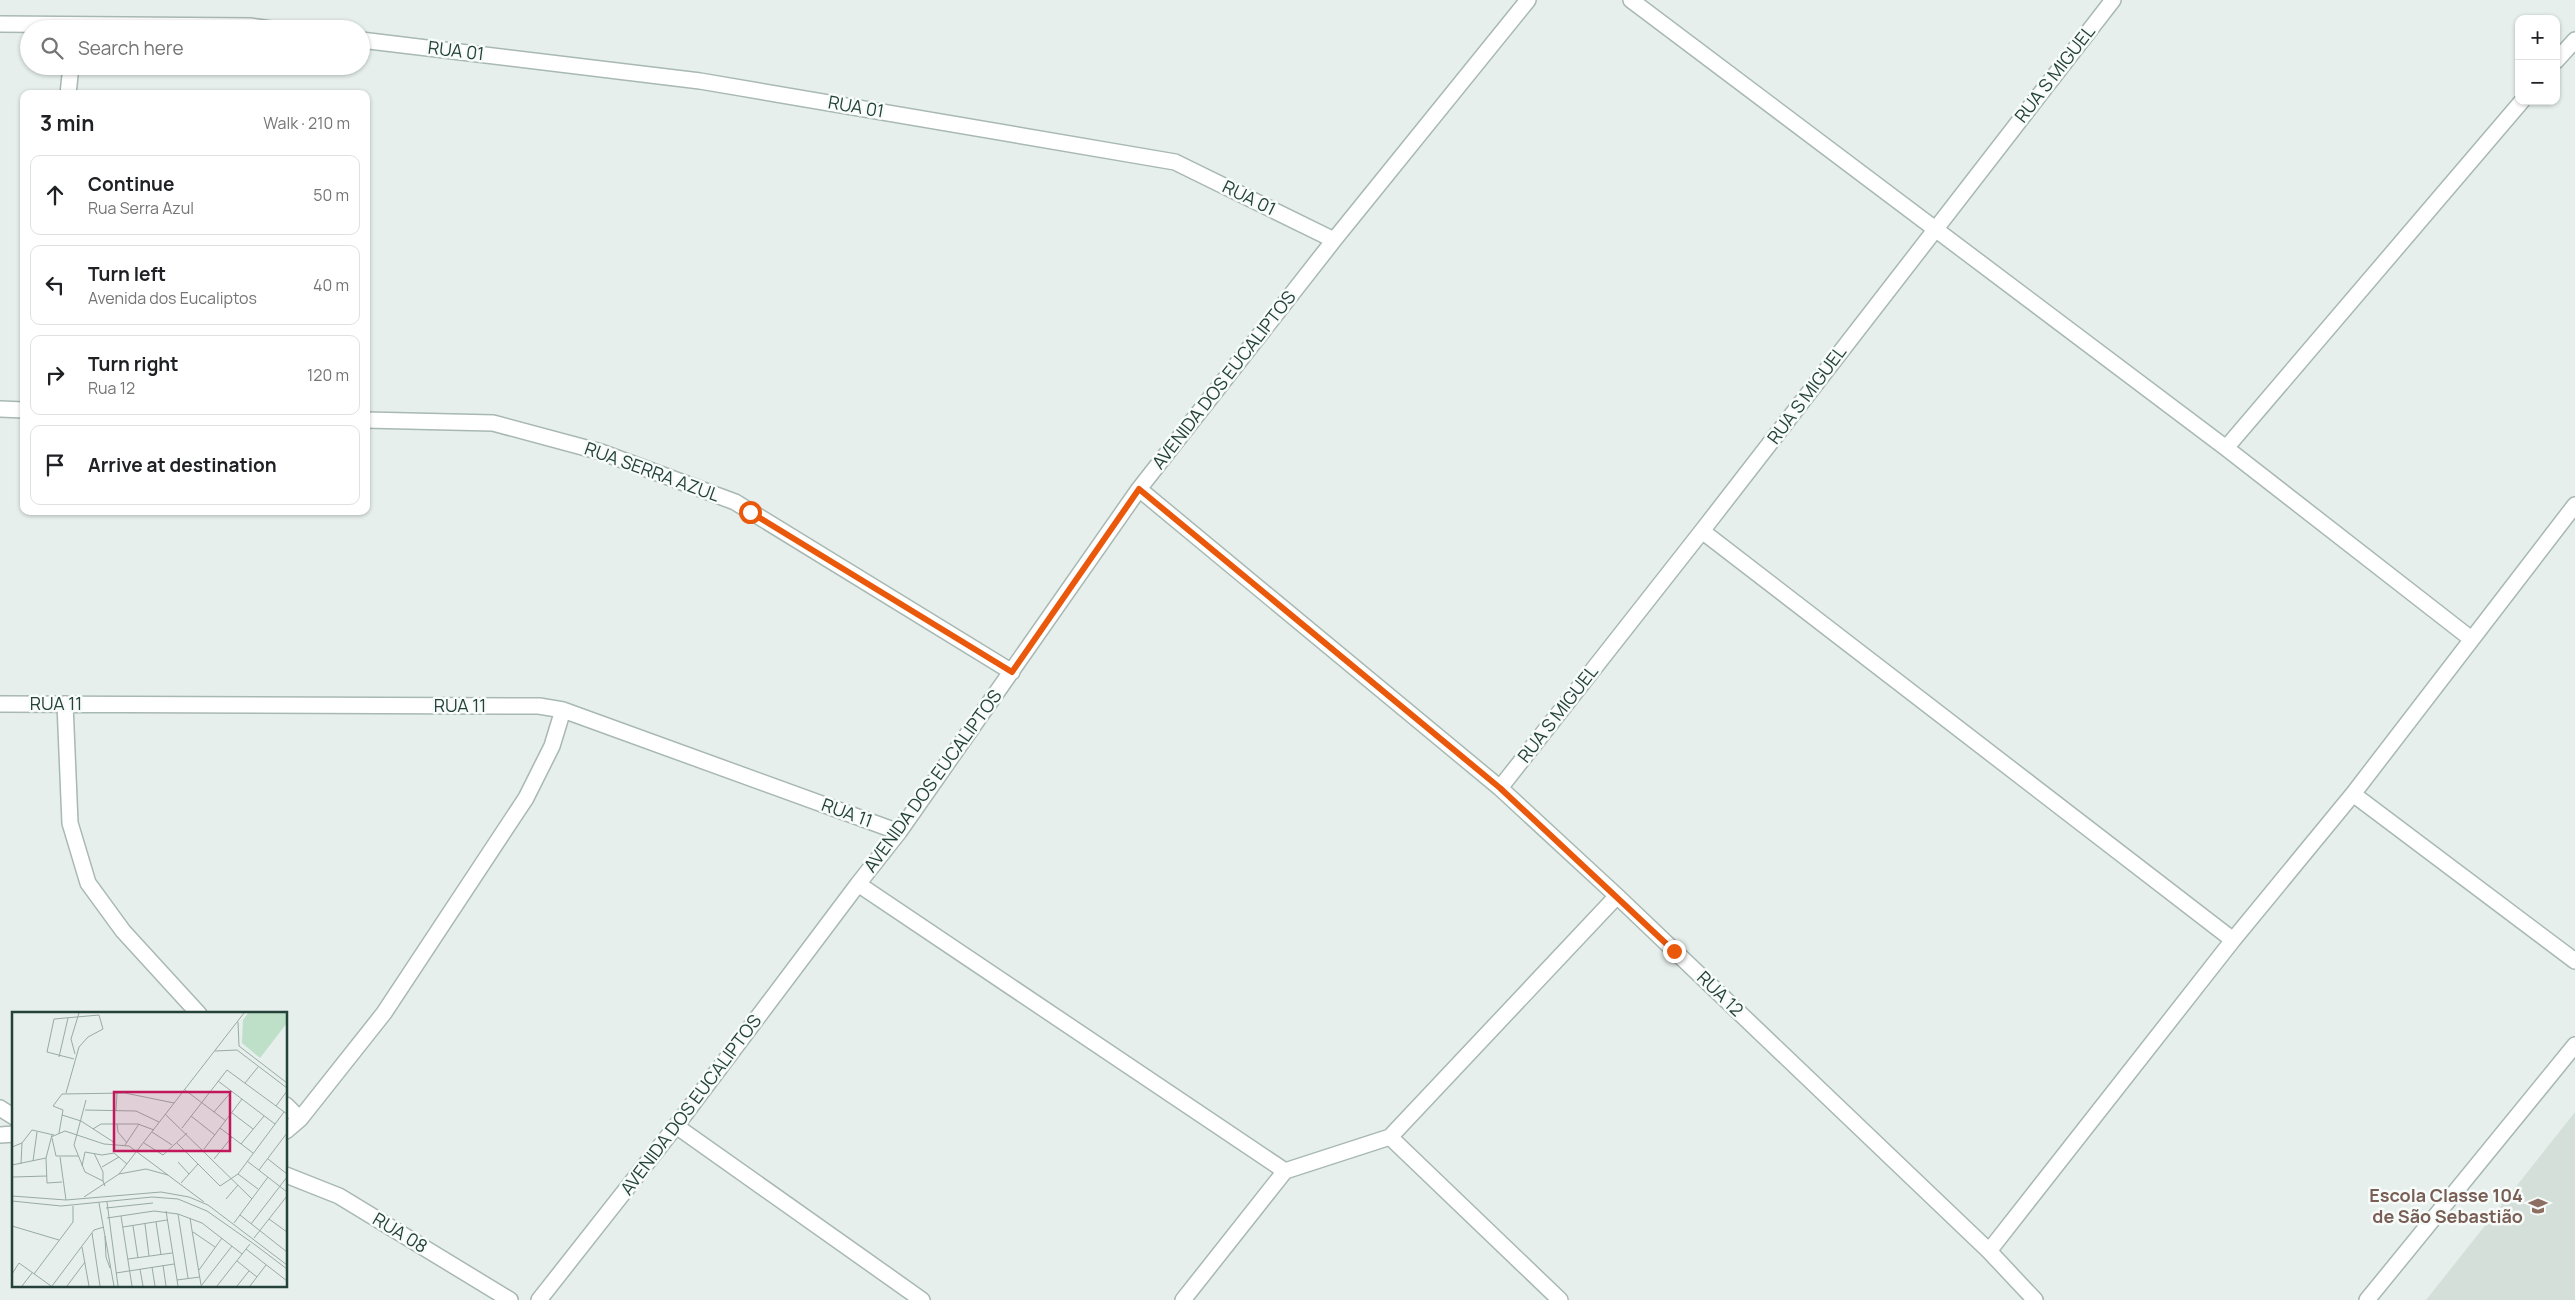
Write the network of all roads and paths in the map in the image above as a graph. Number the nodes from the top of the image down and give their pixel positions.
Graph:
1 (1528, 0) edge
2 (1631, 0) edge
3 (2113, 0) edge
4 (0, 24) edge
5 (20, 25) edge
6 (2575, 40) edge
7 (370, 41) edge
8 (2558, 60) edge
9 (70, 75) edge
10 (68, 90) edge
11 (2519, 105) edge
12 (1934, 229) junction
13 (1334, 240) junction
14 (0, 409) edge
15 (20, 410) edge
16 (370, 420) edge
17 (2226, 448) junction
18 (1139, 489) junction
19 (2575, 505) edge
20 (1702, 531) junction
21 (2470, 638) junction
22 (1012, 672) junction
23 (0, 704) edge
24 (65, 704) junction
25 (563, 710) junction
26 (1500, 788) junction
27 (2353, 794) junction
28 (899, 832) junction
29 (858, 884) junction
30 (1617, 896) junction
31 (2233, 940) junction
32 (2575, 961) edge
33 (197, 1012) edge
34 (2575, 1045) edge
35 (288, 1107) edge
36 (0, 1108) edge
37 (12, 1116) edge
38 (300, 1118) junction
39 (676, 1126) junction
40 (288, 1129) edge
41 (1390, 1137) junction
42 (1285, 1171) junction
43 (288, 1176) edge
44 (1989, 1251) junction
45 (510, 1300) edge
46 (539, 1300) edge
47 (922, 1300) edge
48 (1183, 1300) edge
49 (1560, 1300) edge
50 (2036, 1300) edge
51 (2367, 1300) edge

1 - 13 street, AVENIDA DOS EUCALIPTOS
2 - 12 street
3 - 12 street, RUA S MIGUEL
4 - 5 street
6 - 8 street
7 - 13 street, RUA 01
9 - 10 street
11 - 17 street
12 - 17 street
12 - 20 street, RUA S MIGUEL
13 - 18 street, AVENIDA DOS EUCALIPTOS
14 - 15 street
16 - 22 street, RUA SERRA AZUL
17 - 21 street
18 - 22 street, AVENIDA DOS EUCALIPTOS
18 - 26 street, RUA 12
19 - 21 street
20 - 26 street, RUA S MIGUEL
20 - 31 street
21 - 27 street
22 - 28 street, AVENIDA DOS EUCALIPTOS
23 - 24 street, RUA 11
24 - 25 street, RUA 11
24 - 33 street
25 - 28 street, RUA 11
25 - 38 street
26 - 30 street, RUA 12
27 - 31 street
27 - 32 street
28 - 29 street, AVENIDA DOS EUCALIPTOS
29 - 39 street, AVENIDA DOS EUCALIPTOS
29 - 42 street
30 - 41 street
30 - 44 street, RUA 12
31 - 44 street
34 - 51 street
35 - 38 street
36 - 37 street
38 - 40 street
39 - 46 street, AVENIDA DOS EUCALIPTOS
39 - 47 street
41 - 42 street
41 - 49 street
42 - 48 street
43 - 45 street, RUA 08
44 - 50 street, RUA 12

